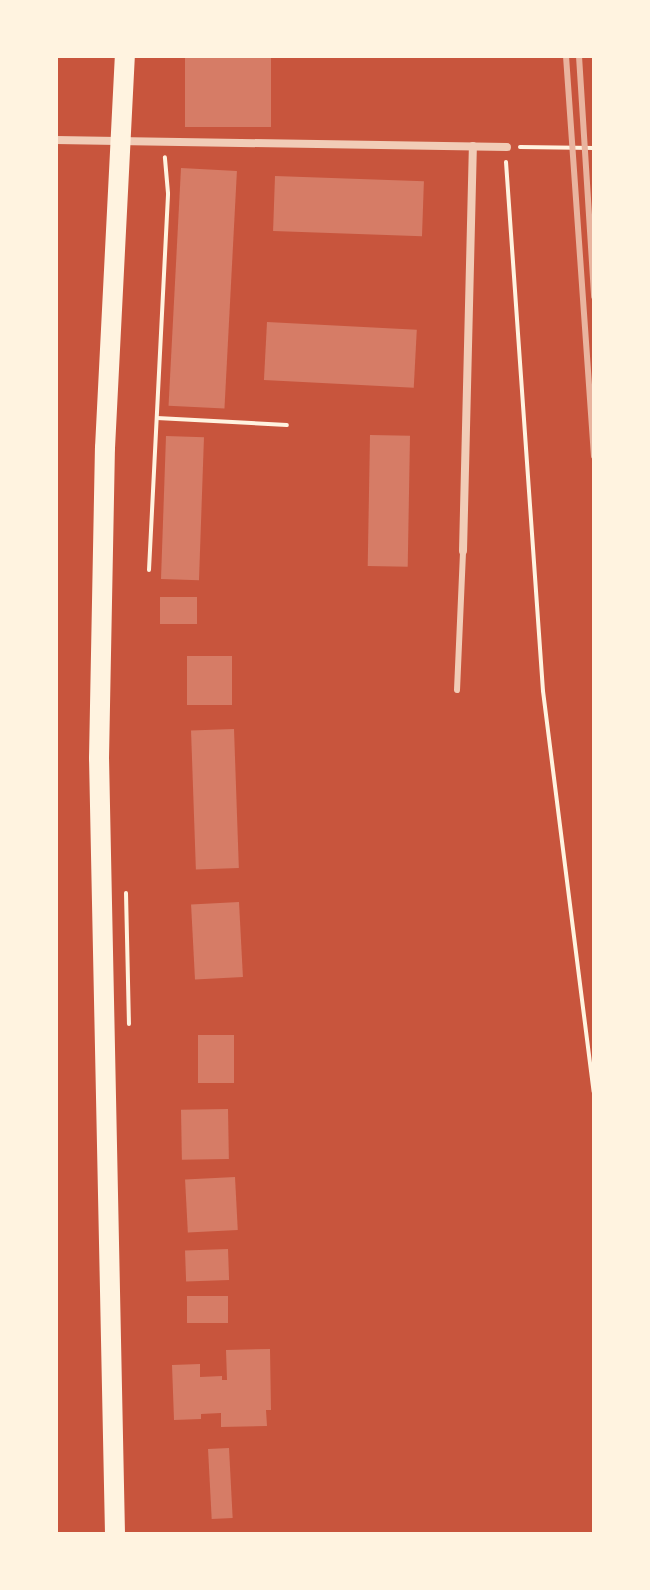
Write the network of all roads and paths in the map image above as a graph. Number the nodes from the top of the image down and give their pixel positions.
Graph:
1 (124, 58) edge
2 (56, 140) edge
3 (120, 141) junction
4 (164, 141) junction
5 (473, 146) junction
6 (507, 147) junction
7 (594, 148) edge
8 (157, 418) junction
9 (287, 425) dead end
10 (463, 551) joint
11 (149, 570) dead end
12 (457, 690) dead end
13 (126, 890) dead end
14 (129, 1030) dead end
15 (594, 1092) edge
16 (115, 1534) edge

1 - 3 main road
2 - 3 street
3 - 4 street
3 - 16 main road
4 - 5 street
4 - 8 path
5 - 6 street
5 - 10 street
6 - 7 path
6 - 15 path
8 - 9 path
8 - 11 path
10 - 12 lane
13 - 14 path

